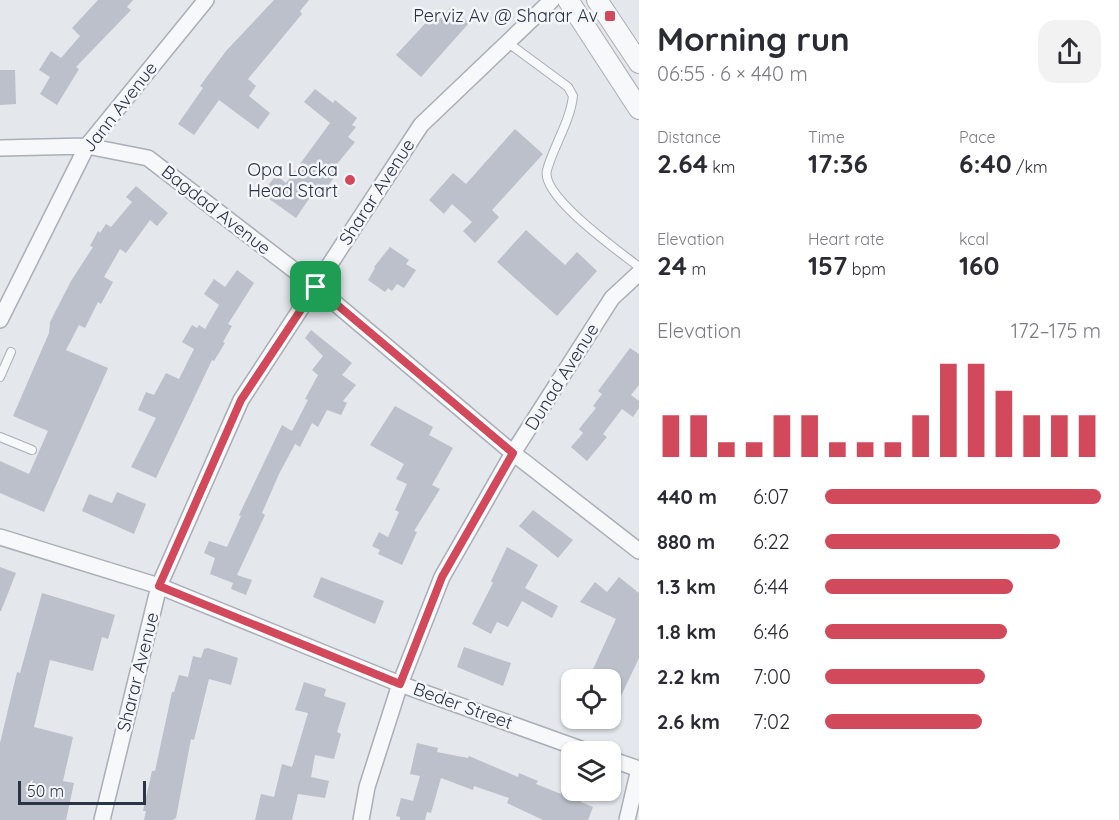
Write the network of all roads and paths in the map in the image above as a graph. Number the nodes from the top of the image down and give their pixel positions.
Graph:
1 (206, 0) edge
2 (552, 0) edge
3 (568, 0) edge
4 (597, 0) edge
5 (507, 42) junction
6 (639, 63) edge
7 (639, 109) edge
8 (87, 146) junction
9 (0, 148) edge
10 (639, 267) edge
11 (639, 273) edge
12 (316, 287) junction
13 (0, 320) edge
14 (11, 352) dead end
15 (0, 375) edge
16 (0, 437) edge
17 (32, 450) dead end
18 (513, 453) junction
19 (0, 537) edge
20 (639, 551) edge
21 (159, 586) junction
22 (400, 684) junction
23 (561, 742) edge
24 (621, 763) edge
25 (639, 769) edge
26 (102, 820) edge
27 (361, 820) edge
28 (627, 820) edge

1 - 8 street, Jann Avenue
2 - 5 street, Sharar Avenue
3 - 7 street
4 - 6 street
5 - 10 lane
5 - 12 street, Sharar Avenue
8 - 9 street, Bagdad Avenue
8 - 12 street, Bagdad Avenue
8 - 13 street, Jann Avenue
11 - 18 street, Dunad Avenue
12 - 18 street, Bagdad Avenue
12 - 21 street, Sharar Avenue
14 - 15 lane
16 - 17 lane
18 - 20 street, Bagdad Avenue
18 - 22 street, Dunad Avenue
19 - 21 street, Beder Street
21 - 22 street, Beder Street
21 - 26 street, Sharar Avenue
22 - 23 street, Beder Street
22 - 27 street, Dunad Avenue
24 - 25 street
25 - 28 street

